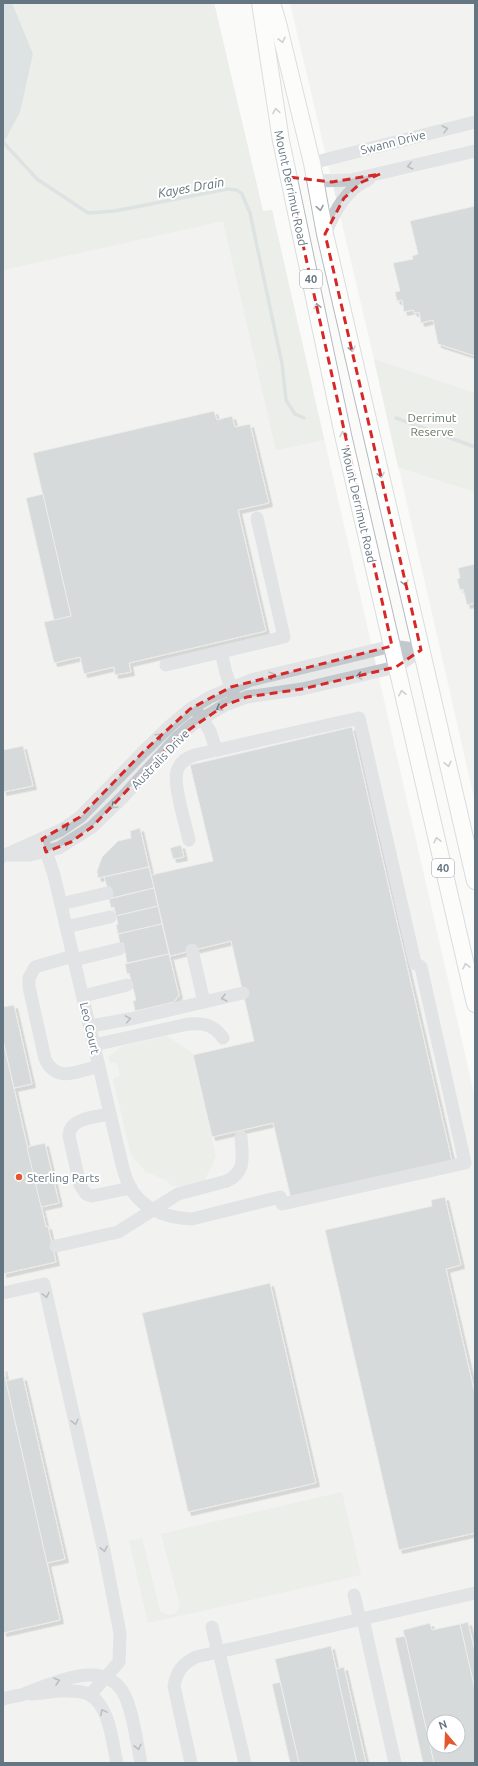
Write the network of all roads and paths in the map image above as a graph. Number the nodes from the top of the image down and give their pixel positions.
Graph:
1 (260, 3) edge
2 (272, 3) edge
3 (475, 122) edge
4 (475, 151) edge
5 (312, 163) junction
6 (380, 174) junction
7 (288, 177) junction
8 (315, 181) junction
9 (325, 234) junction
10 (257, 518) dead end
11 (392, 646) junction
12 (421, 650) junction
13 (221, 652) junction
14 (166, 664) dead end
15 (396, 667) junction
16 (231, 687) junction
17 (236, 701) junction
18 (194, 707) junction
19 (202, 719) junction
20 (216, 750) junction
21 (42, 839) junction
22 (189, 840) dead end
23 (46, 852) junction
24 (4, 856) edge
25 (475, 881) edge
26 (107, 893) dead end
27 (61, 904) junction
28 (110, 917) dead end
29 (66, 927) junction
30 (118, 949) dead end
31 (192, 950) dead end
32 (74, 958) junction
33 (128, 985) dead end
34 (243, 993) dead end
35 (83, 996) junction
36 (204, 1002) junction
37 (475, 1004) edge
38 (90, 1026) junction
39 (223, 1038) dead end
40 (94, 1045) junction
41 (99, 1066) junction
42 (110, 1114) junction
43 (241, 1137) dead end
44 (131, 1188) junction
45 (151, 1210) junction
46 (56, 1246) dead end
47 (3, 1294) edge
48 (475, 1593) edge
49 (354, 1595) dead end
50 (361, 1619) junction
51 (212, 1627) dead end
52 (219, 1652) junction
53 (106, 1678) junction
54 (20, 1695) junction
55 (90, 1695) junction
56 (3, 1699) edge
57 (117, 1763) edge
58 (141, 1763) edge
59 (191, 1763) edge
60 (245, 1763) edge
61 (395, 1763) edge

7 -> 1 main road, Mount Derrimut Road / 40
2 -> 5 main road, Mount Derrimut Road / 40
5 -> 3 street, Swann Drive
4 -> 6 street
5 - 7 main road
5 - 8 main road, Mount Derrimut Road / 40
6 - 8 street
6 - 9 street
7 - 8 main road
11 -> 7 main road, Mount Derrimut Road / 40
8 -> 9 main road, Mount Derrimut Road / 40
9 -> 12 main road, Mount Derrimut Road / 40
10 - 13 street
11 - 12 street
11 - 15 main road, Mount Derrimut Road / 40
16 -> 11 street, Australis Drive
12 - 15 street
12 -> 25 main road, Mount Derrimut Road / 40
13 - 14 street
13 - 16 street
15 -> 17 street, Australis Drive
37 -> 15 main road, Mount Derrimut Road / 40
16 - 17 street
16 - 18 street, Australis Drive
17 -> 19 street, Australis Drive
18 - 19 street
21 -> 18 street, Australis Drive
19 - 20 street
19 -> 23 street, Australis Drive
20 - 22 street
20 - 45 street
21 - 23 street, Leo Court
21 - 24 street, Australis Drive
23 - 24 street, Australis Drive
23 - 27 street, Leo Court
26 - 27 street
27 - 29 street, Leo Court
28 - 29 street
29 - 32 street, Leo Court
30 - 32 street
31 - 36 street
32 - 35 street, Leo Court
32 - 41 street
33 - 35 street
34 -> 36 street
35 - 38 street, Leo Court
38 -> 36 street
38 - 40 street, Leo Court
39 - 40 street
40 - 41 street, Leo Court
41 - 42 street, Leo Court
42 - 44 street, Leo Court
42 - 44 street
43 - 45 street
44 - 45 street, Leo Court
45 - 46 street
47 -> 53 street
48 - 50 street
49 - 50 street
50 - 52 street
50 - 61 street
51 - 52 street
52 - 59 street
52 - 60 street
54 -> 53 street
53 - 55 street
53 -> 58 street
54 - 55 street
54 - 56 street
57 -> 55 street

